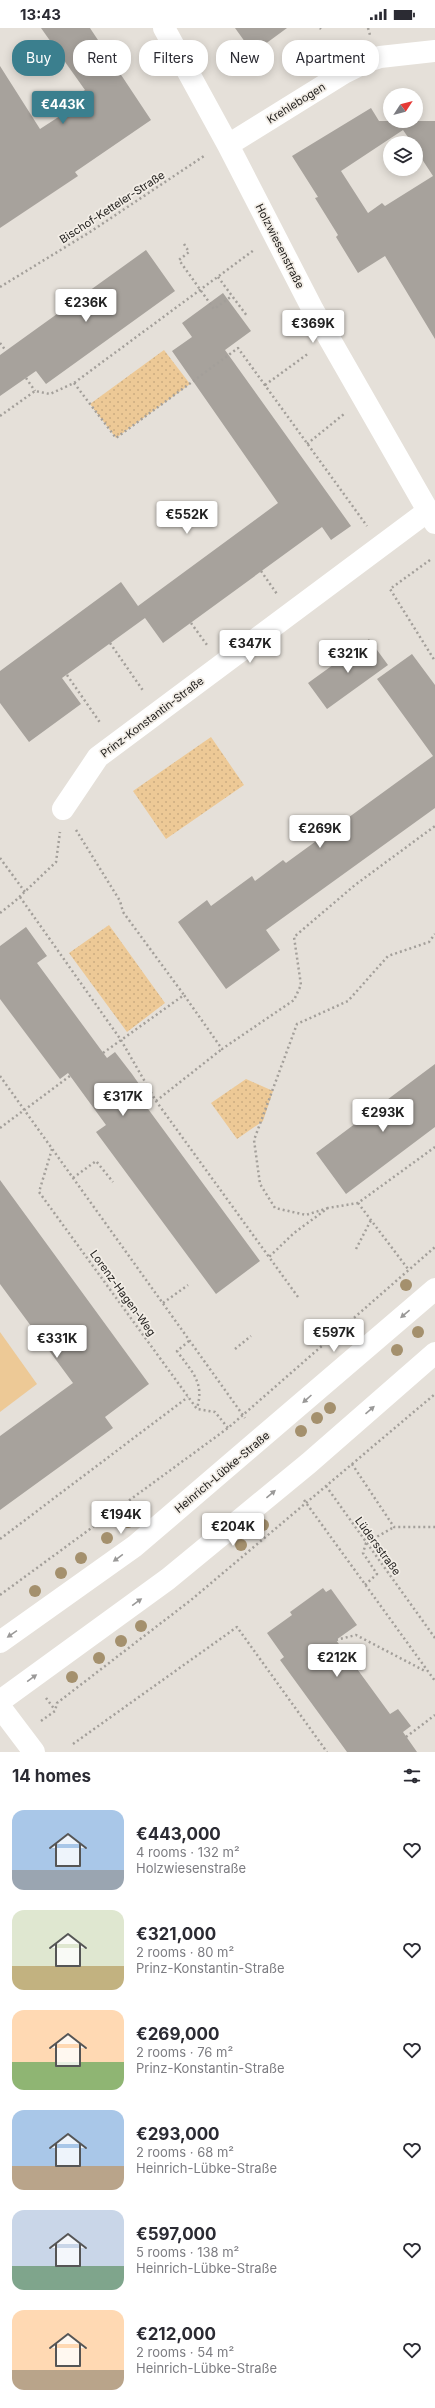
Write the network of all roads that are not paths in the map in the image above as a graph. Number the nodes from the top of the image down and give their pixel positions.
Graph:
1 (164, 28) edge
2 (435, 51) edge
3 (228, 145) junction
4 (431, 517) edge
5 (63, 809) road end
6 (435, 1289) edge
7 (435, 1353) edge
8 (0, 1642) edge
9 (0, 1701) edge
10 (0, 1707) edge
11 (34, 1752) edge

1 - 3 street, Holzwiesenstraße
2 - 3 street, Krehlebogen
3 - 4 street, Holzwiesenstraße
4 - 5 street, Prinz-Konstantin-Straße
6 -> 8 street, Heinrich-Lübke-Straße
9 -> 7 street
10 - 11 street

